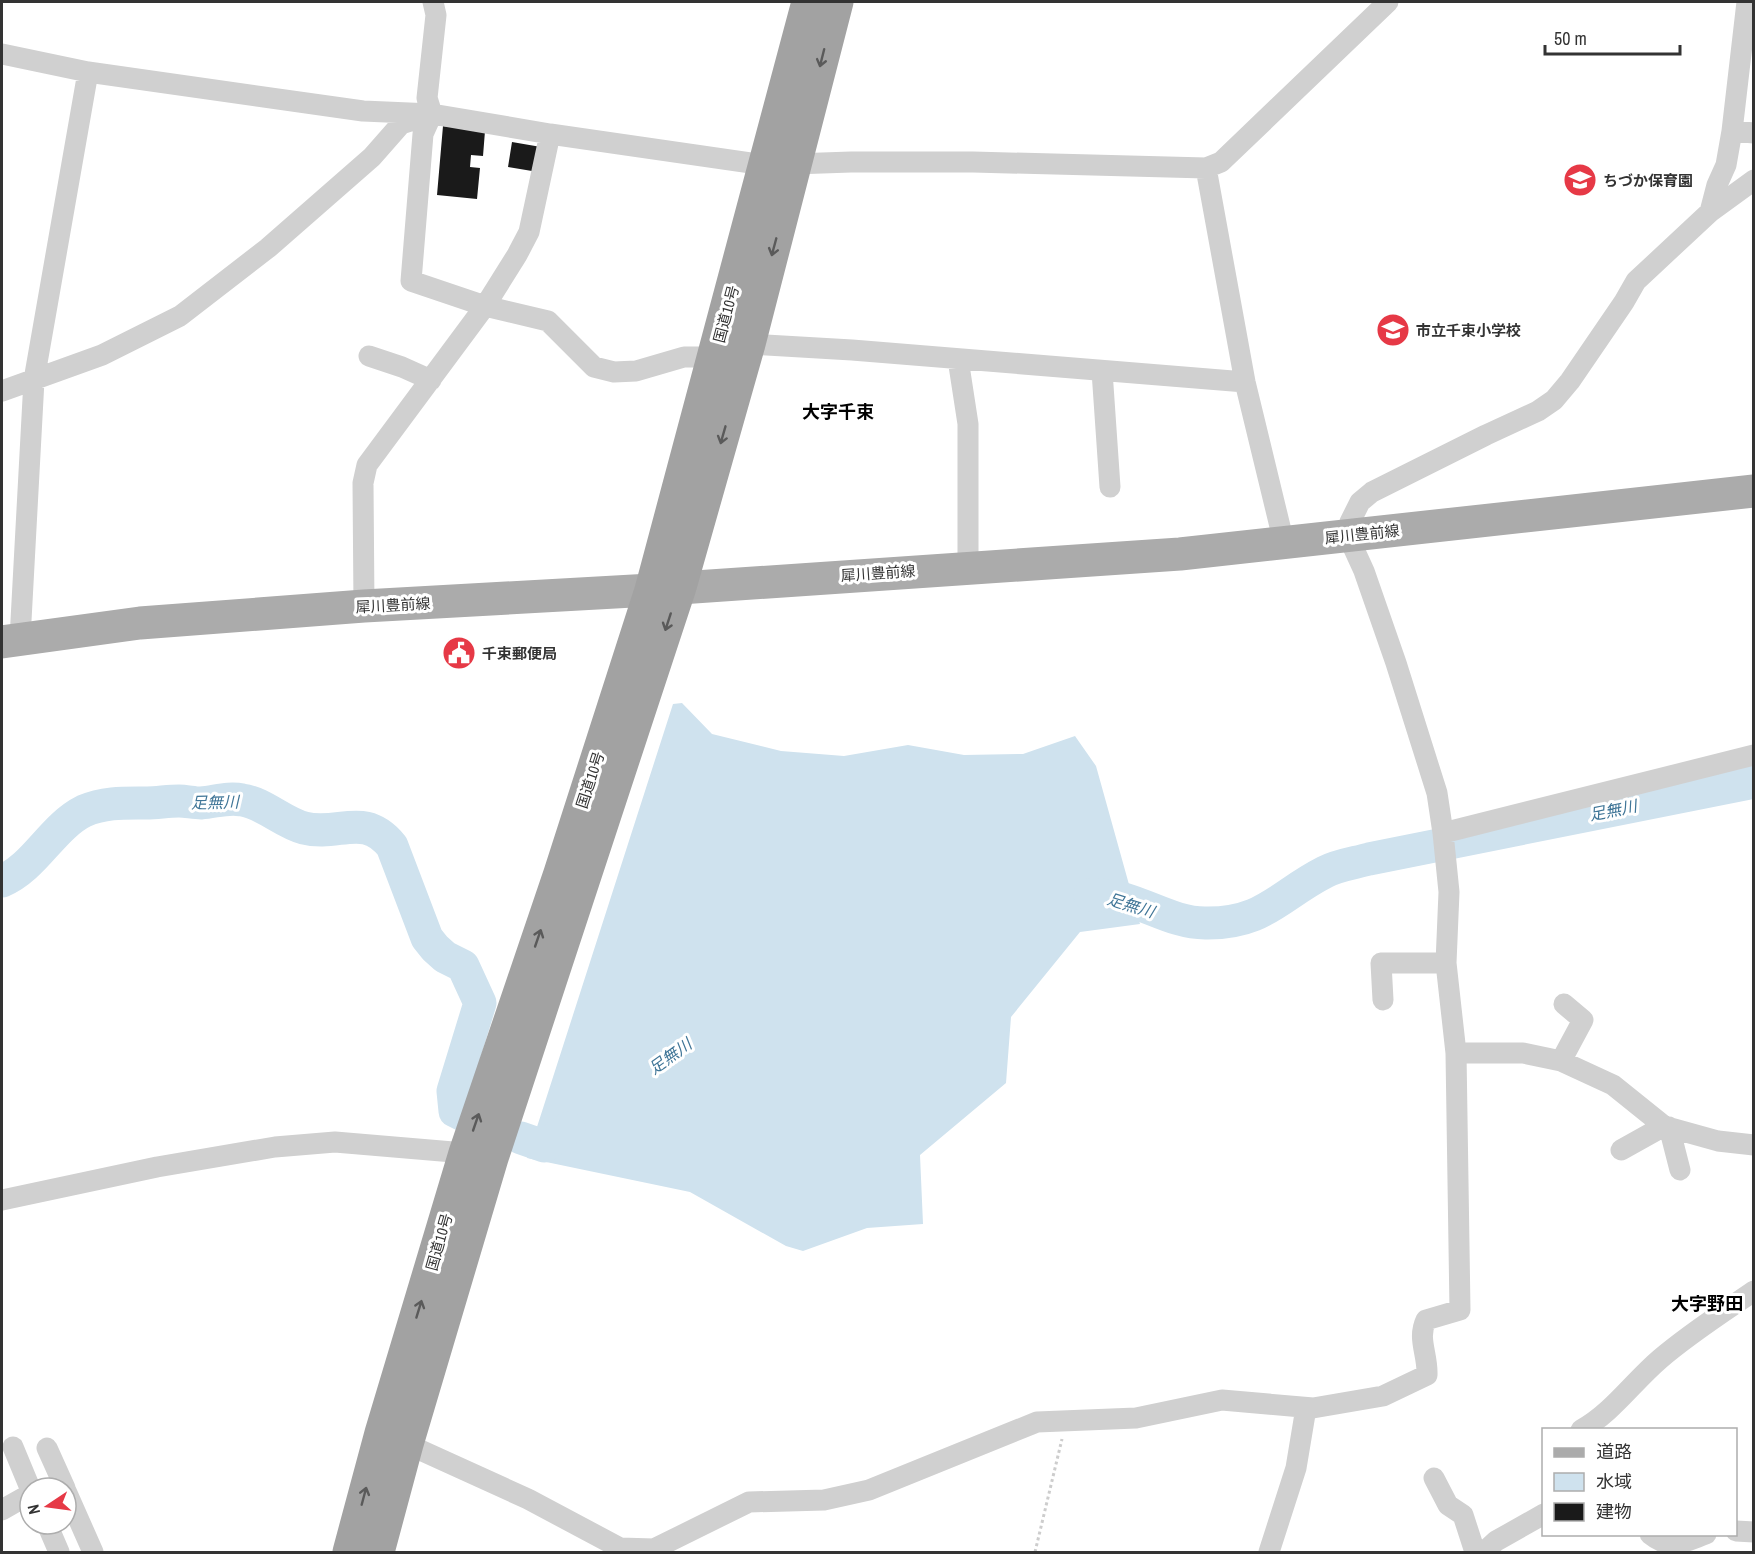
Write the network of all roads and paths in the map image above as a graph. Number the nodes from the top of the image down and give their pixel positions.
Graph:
1 (433, 2) edge
2 (808, 2) edge
3 (837, 2) edge
4 (1388, 2) edge
5 (1747, 2) edge
6 (2, 54) edge
7 (88, 72) junction
8 (432, 114) junction
9 (1732, 131) junction
10 (550, 134) junction
11 (1754, 134) edge
12 (780, 165) junction
13 (1206, 168) junction
14 (1754, 180) edge
15 (1710, 212) junction
16 (485, 306) junction
17 (749, 344) junction
18 (369, 356) dead end
19 (958, 359) junction
20 (713, 363) junction
21 (1102, 371) junction
22 (34, 380) junction
23 (431, 380) junction
24 (1245, 382) junction
25 (2, 391) edge
26 (1110, 487) dead end
27 (1754, 491) edge
28 (1348, 536) junction
29 (1284, 543) junction
30 (968, 567) junction
31 (666, 589) junction
32 (364, 606) junction
33 (11, 640) edge
34 (1754, 755) edge
35 (1443, 833) junction
36 (1446, 963) junction
37 (1383, 1000) dead end
38 (1564, 1004) dead end
39 (1456, 1053) junction
40 (1561, 1061) junction
41 (1667, 1126) junction
42 (1754, 1145) edge
43 (1622, 1150) dead end
44 (465, 1153) junction
45 (1680, 1170) dead end
46 (2, 1200) edge
47 (1754, 1291) edge
48 (1306, 1408) junction
49 (1066, 1420) junction
50 (1584, 1428) edge
51 (407, 1444) junction
52 (13, 1447) dead end
53 (47, 1448) dead end
54 (25, 1476) edge
55 (59, 1476) edge
56 (1434, 1478) dead end
57 (18, 1501) edge
58 (2, 1510) edge
59 (1542, 1515) edge
60 (78, 1519) edge
61 (1737, 1531) edge
62 (1754, 1532) edge
63 (52, 1536) edge
64 (1653, 1536) edge
65 (1701, 1536) edge
66 (638, 1550) edge
67 (59, 1552) edge
68 (93, 1552) edge
69 (350, 1552) edge
70 (378, 1552) edge
71 (1035, 1552) edge
72 (1269, 1552) edge
73 (1475, 1552) edge
74 (1484, 1552) edge

1 - 8 street
2 - 12 highway, 国道10号
3 -> 12 highway, 国道10号
4 - 13 street
5 - 9 street
6 - 7 street
7 - 8 street
7 - 22 street
8 - 10 street
8 - 16 street
8 - 22 street
9 - 11 street
9 - 15 street
10 - 12 street
10 - 16 street
12 - 13 street
12 -> 17 highway, 国道10号
12 - 20 highway, 国道10号
13 - 24 street
14 - 15 street
15 - 28 street
16 - 20 street
16 - 23 street
17 - 19 street
17 - 20 street
17 -> 31 highway, 国道10号
18 - 23 street
19 - 21 street
19 - 30 street
20 - 31 highway, 国道10号
21 - 24 street
21 - 26 street
22 - 25 street
22 - 33 street
23 - 32 street
24 - 29 street
27 - 28 main road, 犀川豊前線
28 - 29 main road, 犀川豊前線
28 - 35 street
29 - 30 main road, 犀川豊前線
30 - 31 main road, 犀川豊前線
31 - 32 main road, 犀川豊前線
44 -> 31 highway, 国道10号
31 -> 51 highway, 国道10号
32 - 33 main road, 犀川豊前線
34 - 35 street
35 - 36 street
36 - 37 street
36 - 39 street
38 - 40 street
39 - 40 street
39 - 48 street
40 - 41 street
41 - 42 street
41 - 43 street
41 - 45 street
44 - 46 street
69 -> 44 highway, 国道10号
47 - 50 street
48 - 49 street
48 - 72 street
49 - 66 street
49 - 71 path
51 - 66 street
51 - 70 highway, 国道10号
52 - 54 street
53 - 55 street
56 - 73 street
57 - 58 street
59 - 74 street
60 - 68 street
61 - 62 street
63 - 67 street
64 - 65 street

